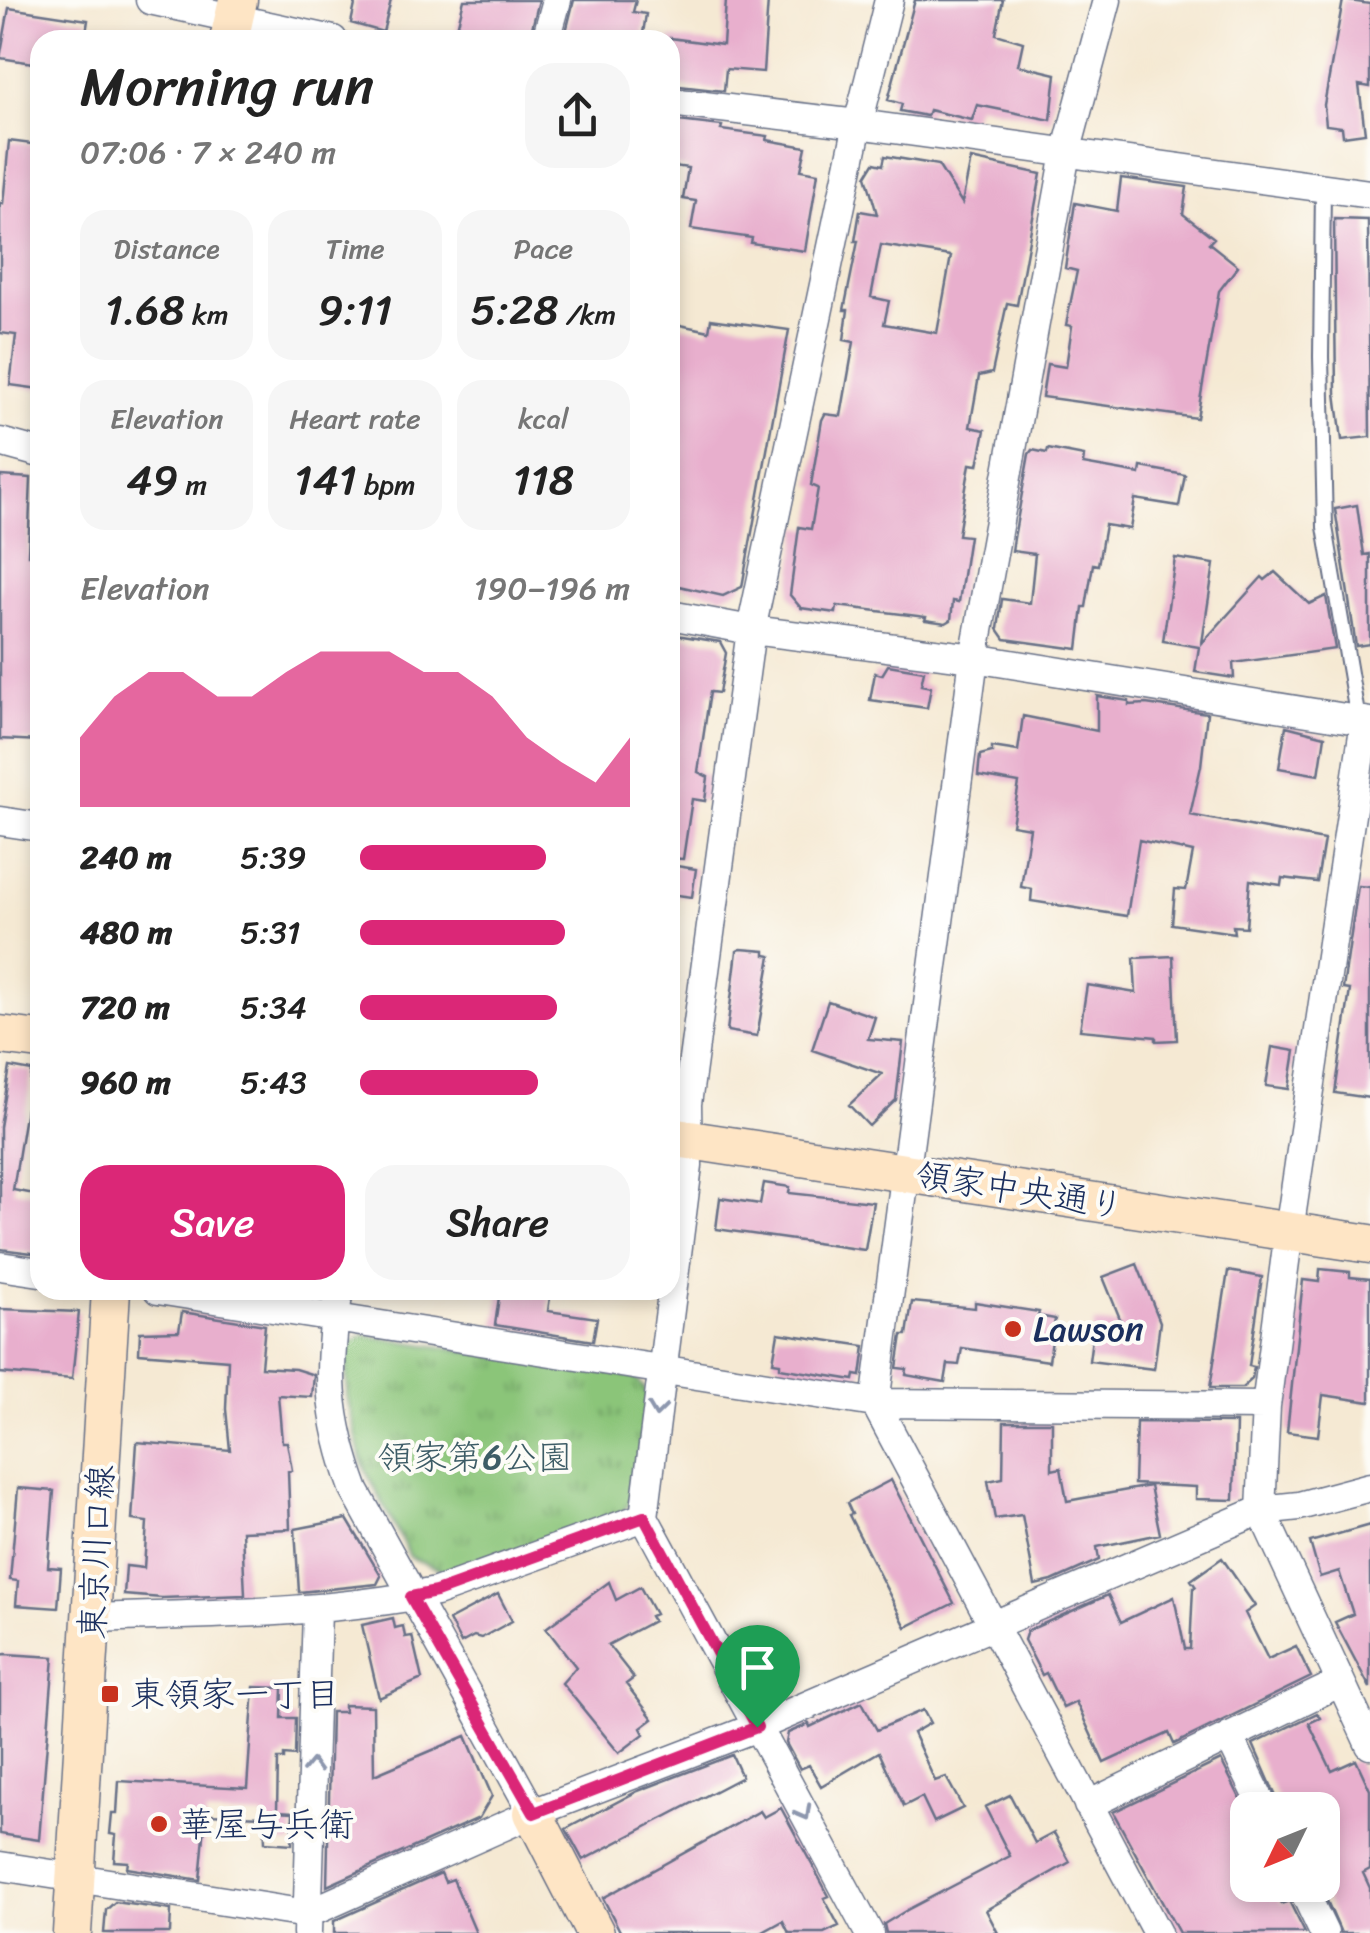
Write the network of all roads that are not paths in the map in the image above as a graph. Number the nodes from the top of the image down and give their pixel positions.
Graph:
1 (150, 0) edge
2 (557, 0) edge
3 (889, 0) edge
4 (1107, 0) edge
5 (234, 19) edge
6 (286, 30) edge
7 (549, 30) edge
8 (680, 103) edge
9 (858, 124) junction
10 (1066, 153) junction
11 (1322, 188) junction
12 (1370, 194) edge
13 (0, 442) edge
14 (30, 450) edge
15 (680, 616) edge
16 (751, 630) junction
17 (974, 658) junction
18 (1364, 721) edge
19 (0, 821) edge
20 (30, 826) edge
21 (0, 1034) edge
22 (30, 1038) edge
23 (680, 1128) edge
24 (680, 1138) edge
25 (680, 1144) edge
26 (904, 1172) junction
27 (680, 1228) edge
28 (1289, 1231) junction
29 (1370, 1244) edge
30 (0, 1266) edge
31 (30, 1270) edge
32 (110, 1300) edge
33 (285, 1300) edge
34 (671, 1300) edge
35 (336, 1304) edge
36 (662, 1368) junction
37 (876, 1403) junction
38 (1266, 1406) junction
39 (1370, 1487) edge
40 (1261, 1510) junction
41 (644, 1517) junction
42 (411, 1597) junction
43 (317, 1611) junction
44 (93, 1618) junction
45 (992, 1625) junction
46 (1340, 1682) junction
47 (757, 1727) junction
48 (1229, 1736) junction
49 (1370, 1745) edge
50 (1256, 1792) edge
51 (1088, 1806) junction
52 (534, 1813) junction
53 (0, 1866) edge
54 (75, 1878) junction
55 (1309, 1902) edge
56 (307, 1923) edge
57 (72, 1933) edge
58 (596, 1933) edge
59 (869, 1933) edge
60 (1156, 1933) edge
61 (1324, 1933) edge

1 - 5 street
2 - 7 street
3 - 9 street
4 - 10 street
5 - 6 street
8 - 9 street
9 - 10 street
9 - 16 street
10 - 11 street
10 - 17 street
11 - 12 street
11 - 18 lane
13 - 14 street
15 - 16 street
16 - 17 street
16 - 23 street
17 - 18 street
17 - 26 street
18 - 28 street
19 - 20 street
21 - 22 street
24 - 26 street, 領家中央通り
25 - 27 street
26 - 28 street, 領家中央通り
26 - 37 street
28 - 29 street, 領家中央通り
28 - 38 street
30 - 31 street
32 - 44 street, 東京川口線
33 - 35 street
34 - 36 street
35 - 36 street
35 - 42 street
36 - 37 street
36 -> 41 street
37 - 38 street
37 - 45 street
38 - 40 street
39 - 40 street
40 - 45 street
40 - 46 street
41 - 42 street
41 - 47 street
42 - 43 street
42 - 52 street
43 - 44 street
56 -> 43 street
44 - 54 street, 東京川口線
45 - 47 street
45 - 51 street
46 - 48 street
46 - 49 street
47 - 52 street
47 -> 59 street
48 - 50 street
48 - 51 street
51 - 60 street
52 - 56 street
52 - 58 street
53 - 54 street
54 - 56 street
54 - 57 street, 東京川口線
55 - 61 street

